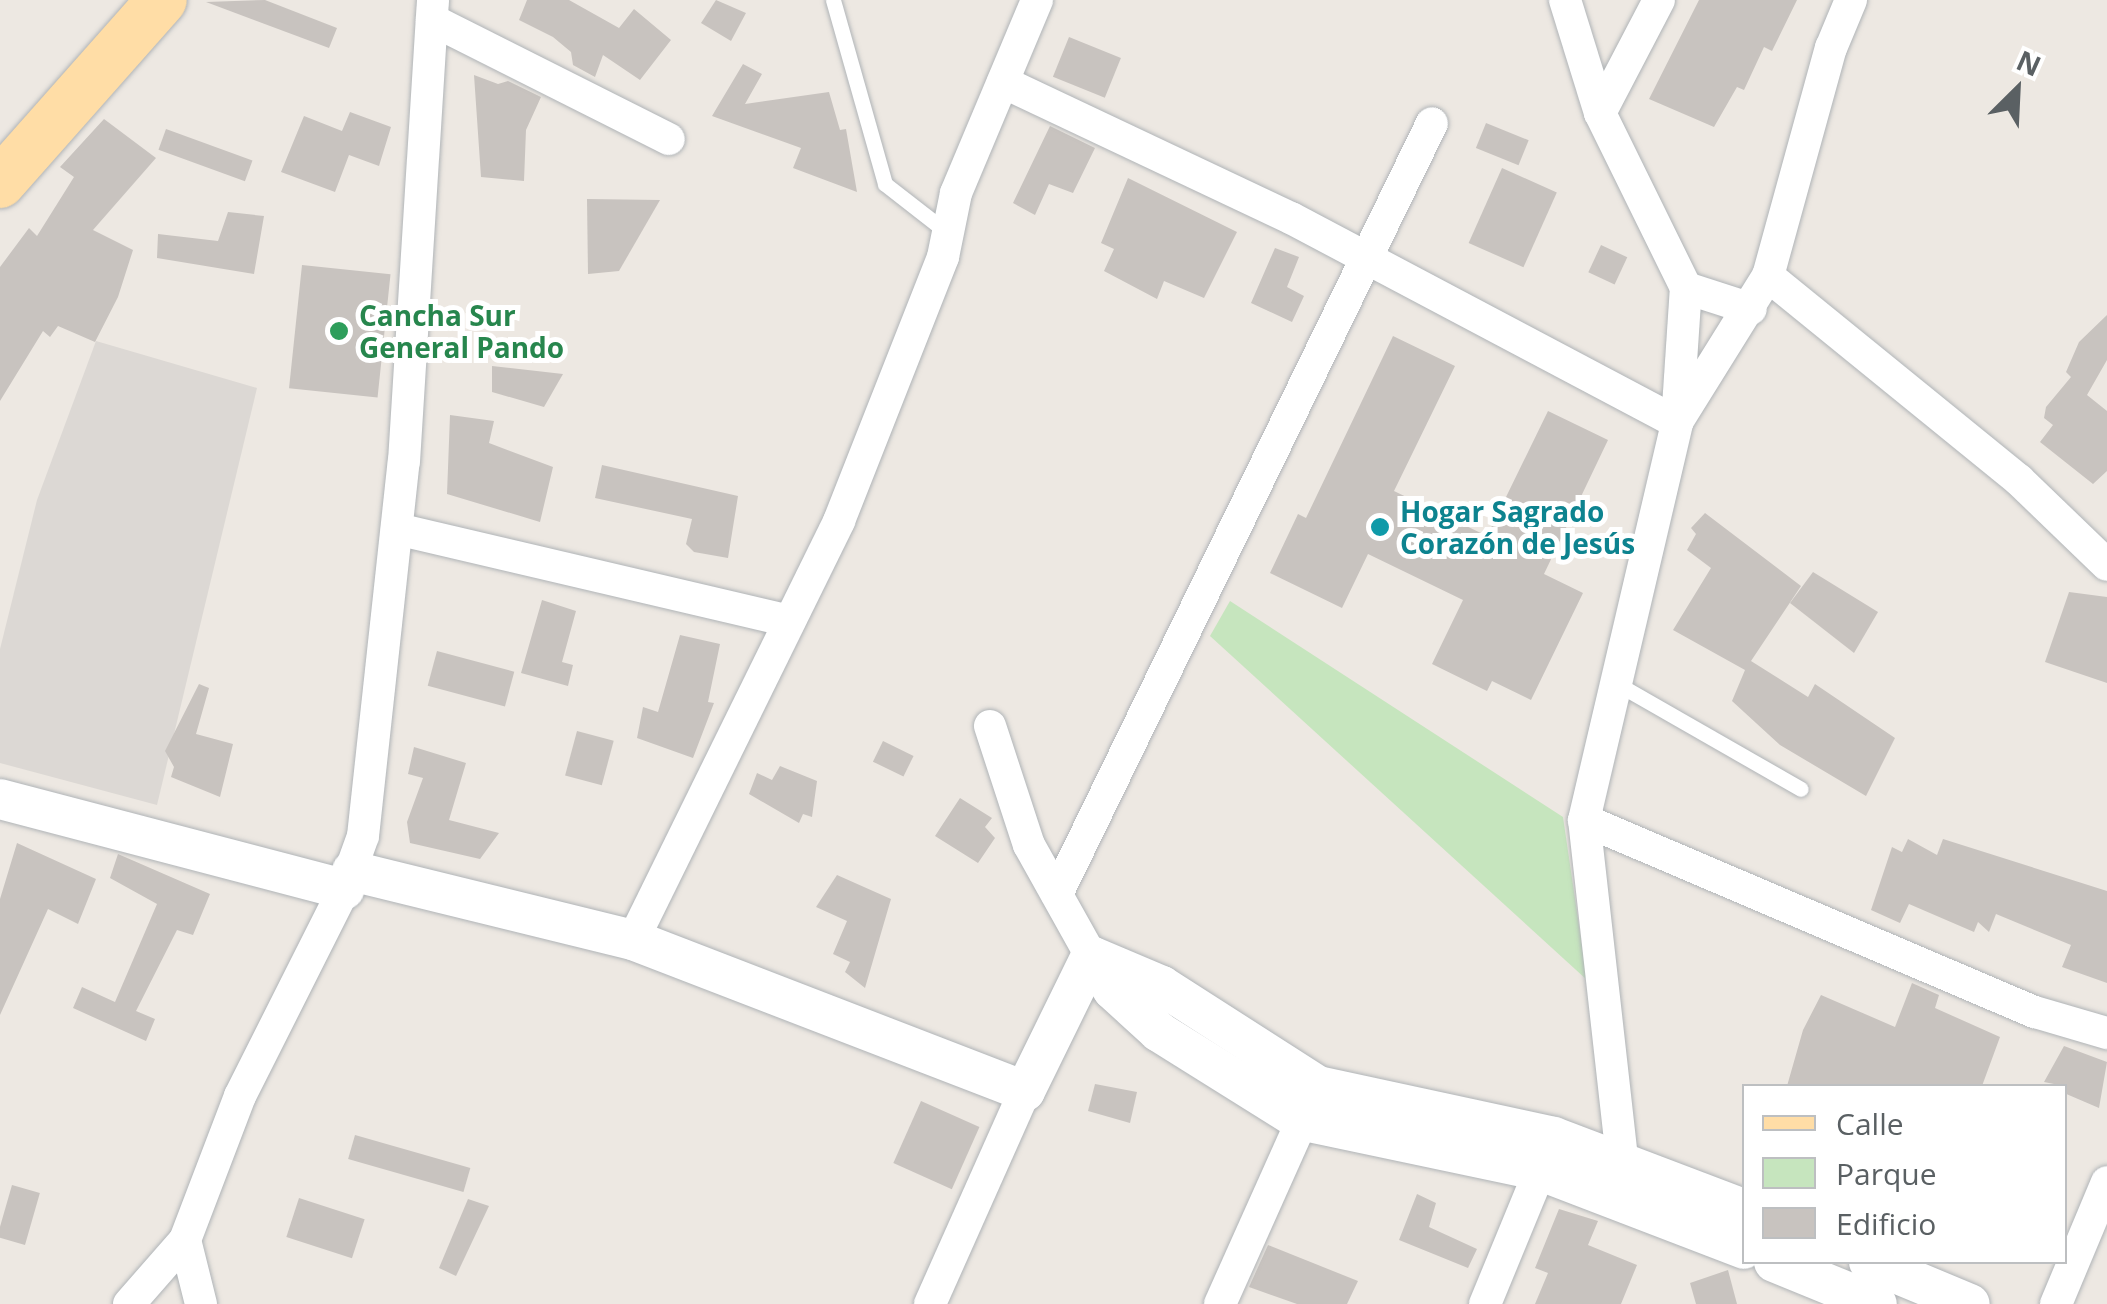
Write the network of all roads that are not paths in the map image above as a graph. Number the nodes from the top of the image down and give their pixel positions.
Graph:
1 (162, 0) edge
2 (833, 0) edge
3 (1037, 0) edge
4 (1565, 0) edge
5 (1658, 0) edge
6 (1851, 0) edge
7 (433, 10) edge
8 (1003, 82) junction
9 (1600, 113) junction
10 (1432, 123) dead end
11 (669, 139) dead end
12 (0, 183) edge
13 (948, 233) junction
14 (1367, 258) junction
15 (1768, 276) junction
16 (1686, 288) junction
17 (1751, 309) junction
18 (1677, 422) junction
19 (397, 529) junction
20 (2105, 557) edge
21 (790, 621) junction
22 (1614, 682) junction
23 (990, 726) dead end
24 (1801, 789) dead end
25 (0, 799) edge
26 (1584, 820) junction
27 (348, 880) junction
28 (1057, 894) junction
29 (632, 940) junction
30 (1091, 956) junction
31 (2107, 1033) edge
32 (1025, 1091) junction
33 (1309, 1103) junction
34 (1547, 1154) junction
35 (1613, 1175) junction
36 (2107, 1182) edge
37 (1742, 1208) edge
38 (185, 1240) junction
39 (1742, 1248) edge
40 (1779, 1264) edge
41 (1874, 1264) edge
42 (128, 1304) edge
43 (201, 1304) edge
44 (930, 1304) edge
45 (1220, 1304) edge
46 (1485, 1304) edge
47 (1878, 1304) edge
48 (1970, 1304) edge
49 (2056, 1304) edge

1 - 12 main road
2 - 13 lane
3 - 8 street
4 - 9 street
5 - 9 street
6 - 15 street
7 - 11 street
7 - 19 street
8 - 13 street
8 - 14 street
9 - 16 street
10 - 14 street
13 - 21 street
14 - 18 street
14 - 28 street
15 - 17 street
15 - 20 street
16 - 17 street
16 - 18 street
17 - 18 street
18 - 22 street
19 - 21 street
19 - 27 street
21 - 29 street
22 - 24 lane
22 - 26 street
23 - 28 street
25 - 27 street
26 - 31 street
26 - 35 street
27 - 29 street
27 - 38 street
28 - 30 street
29 - 32 street
30 - 32 street
30 - 33 street
32 - 44 street
33 - 34 street
33 - 45 street
34 - 35 street
34 - 46 street
35 - 37 street
35 - 39 street
36 - 49 street
38 - 42 street
38 - 43 street
40 - 47 street
41 - 48 street

